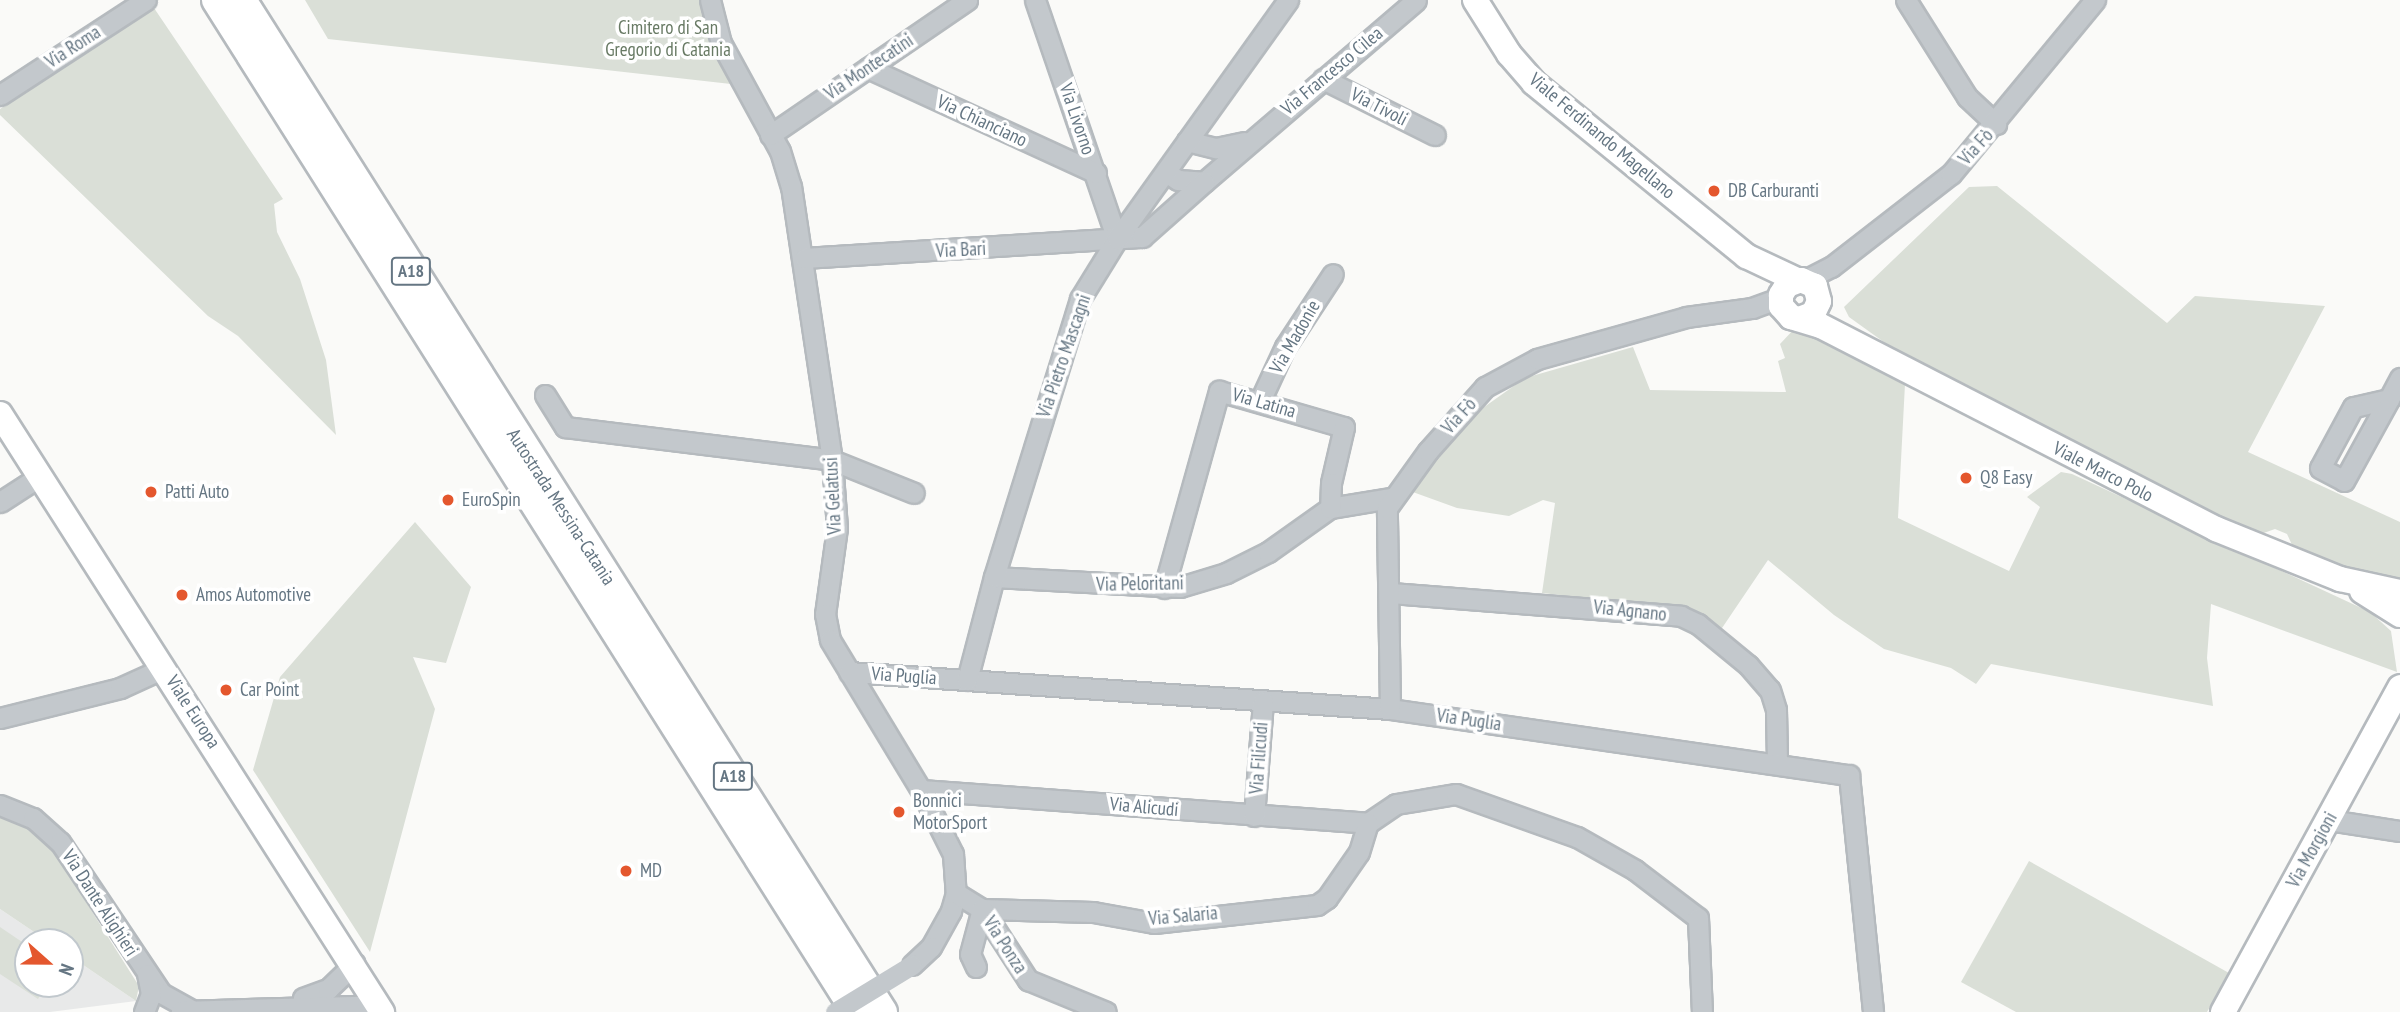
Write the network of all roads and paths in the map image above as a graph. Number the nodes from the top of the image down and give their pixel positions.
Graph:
1 (146, 0) edge
2 (216, 0) edge
3 (231, 0) edge
4 (242, 0) edge
5 (710, 0) edge
6 (967, 0) edge
7 (1035, 0) edge
8 (1288, 0) edge
9 (1416, 0) edge
10 (1475, 0) edge
11 (1906, 0) edge
12 (2095, 0) edge
13 (868, 68) junction
14 (1323, 79) junction
15 (0, 95) edge
16 (1996, 124) junction
17 (771, 135) junction
18 (1435, 135) dead end
19 (1187, 141) junction
20 (1249, 141) junction
21 (1166, 172) junction
22 (1096, 173) junction
23 (1204, 182) junction
24 (1117, 239) junction
25 (1746, 256) junction
26 (805, 258) junction
27 (1333, 274) dead end
28 (1810, 288) junction
29 (1788, 310) junction
30 (1872, 351) junction
31 (2400, 378) edge
32 (545, 395) dead end
33 (2389, 399) dead end
34 (1260, 401) junction
35 (0, 415) edge
36 (832, 460) junction
37 (40, 476) junction
38 (914, 493) dead end
39 (1391, 498) junction
40 (0, 502) edge
41 (1330, 508) junction
42 (994, 577) junction
43 (2340, 579) junction
44 (1164, 587) junction
45 (2400, 592) edge
46 (1391, 593) junction
47 (2400, 615) edge
48 (164, 668) junction
49 (849, 672) junction
50 (967, 680) junction
51 (2400, 687) edge
52 (1263, 701) junction
53 (1390, 709) junction
54 (0, 719) edge
55 (1777, 762) junction
56 (921, 790) junction
57 (0, 805) edge
58 (1254, 816) junction
59 (2329, 820) junction
60 (1368, 823) junction
61 (2400, 831) edge
62 (956, 893) junction
63 (982, 909) junction
64 (355, 963) junction
65 (975, 967) dead end
66 (146, 974) junction
67 (271, 1006) junction
68 (380, 1008) edge
69 (192, 1010) junction
70 (144, 1012) edge
71 (170, 1012) edge
72 (835, 1012) edge
73 (856, 1012) edge
74 (869, 1012) edge
75 (883, 1012) edge
76 (1106, 1012) edge
77 (1702, 1012) edge
78 (1873, 1012) edge
79 (2223, 1012) edge

1 - 15 street, Via Roma
2 - 73 highway, Autostrada Messina-Catania / A18
3 - 74 highway
4 - 75 highway, Autostrada Messina-Catania / A18
5 - 17 street, Via Gelatusi
6 - 13 street, Via Montecatini
7 - 22 street, Via Livorno
8 - 19 street, Via Pietro Mascagni
9 - 14 street, Via Francesco Cilea
10 - 25 main road, Viale Ferdinando Magellano
11 - 16 street
12 - 16 street, Via Fò
13 - 17 street, Via Montecatini
13 - 22 street, Via Chianciano
14 - 18 street, Via Tivoli
14 - 20 street, Via Francesco Cilea
16 - 28 street, Via Fò
17 - 26 street, Via Gelatusi
19 - 20 street
19 - 21 street, Via Pietro Mascagni
20 - 23 street, Via Francesco Cilea
21 - 23 street
21 - 24 street, Via Pietro Mascagni
22 - 24 street, Via Livorno
23 - 24 street, Via Bari
24 - 26 street, Via Bari
24 - 42 street, Via Pietro Mascagni
25 - 28 main road
25 - 29 main road
26 - 36 street, Via Gelatusi
27 - 34 street, Via Madonie
28 - 29 main road
28 - 29 main road
28 - 30 main road
29 - 30 main road
29 - 39 street, Via Fò
30 - 43 main road, Viale Marco Polo
31 - 33 street
32 - 36 street
34 - 41 street, Via Latina
34 - 44 street, Via Latina
35 - 37 main road, Viale Europa
36 - 38 street
36 - 49 street, Via Gelatusi
37 - 40 street
37 - 48 main road, Viale Europa
39 - 41 street, Via Peloritani
39 - 46 street
41 - 44 street, Via Peloritani
42 - 44 street, Via Peloritani
42 - 50 street, Via Pietro Mascagni
43 - 45 main road
43 - 47 main road
46 - 53 street
46 - 55 street, Via Agnano
48 - 54 street
48 - 64 main road, Viale Europa
49 - 50 street, Via Puglia
49 - 56 street, Via Gelatusi
50 - 52 street, Via Puglia
51 - 59 main road, Via Morgioni
52 - 53 street, Via Puglia
52 - 58 street, Via Filicudi
53 - 55 street, Via Puglia
55 - 78 street, Via Puglia
56 - 58 street, Via Alicudi
56 - 62 street, Via Gelatusi
57 - 66 street, Via Dante Alighieri
58 - 60 street, Via Alicudi
59 - 61 street
59 - 79 main road, Via Morgioni
60 - 63 street, Via Salaria
60 - 77 street
62 - 63 street
62 - 72 street, Via Gelatusi, bridge
63 - 65 street
63 - 76 street, Via Ponza
64 - 67 street
64 - 68 main road, Viale Europa
66 - 69 street, Via Dante Alighieri
66 - 70 street
67 - 68 street
67 - 69 street
69 - 71 street

